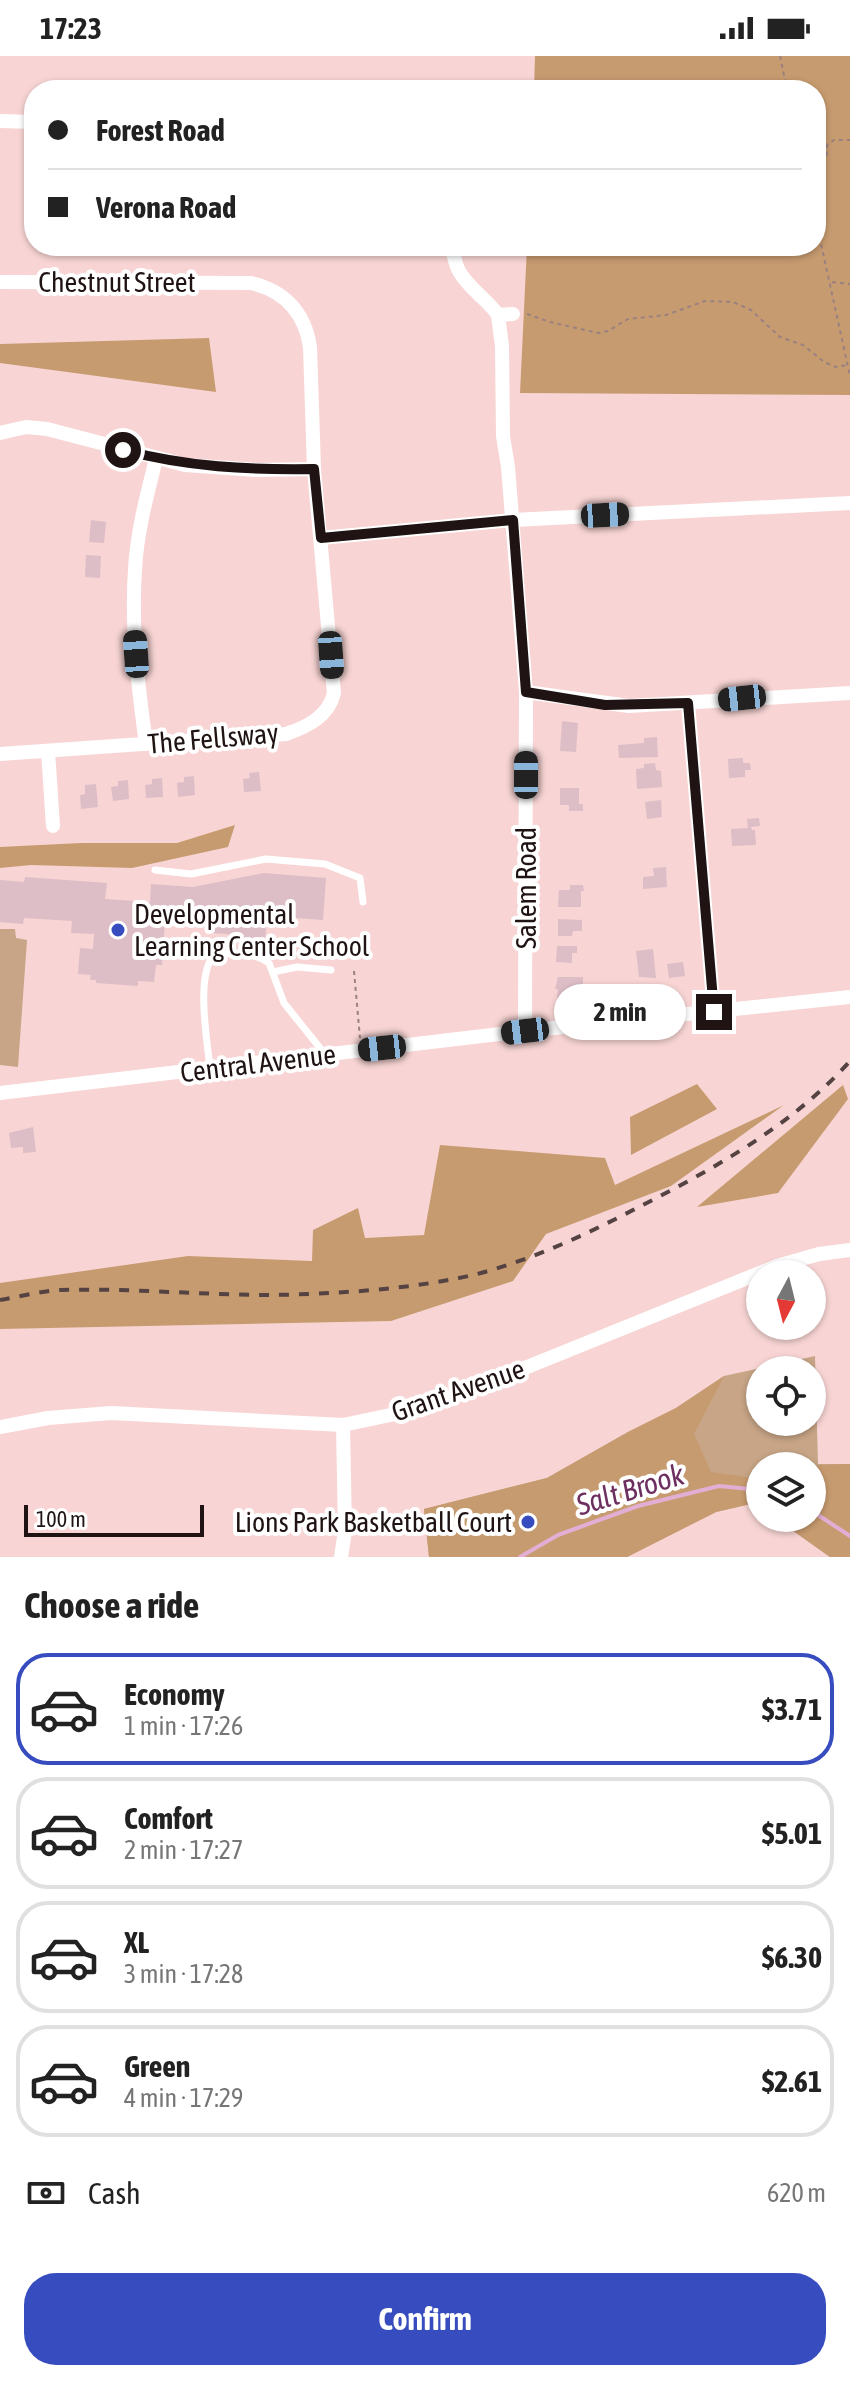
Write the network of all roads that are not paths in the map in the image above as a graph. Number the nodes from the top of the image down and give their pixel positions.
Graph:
1 (0, 121) edge
2 (24, 122) edge
3 (454, 256) edge
4 (0, 282) edge
5 (234, 282) joint
6 (513, 314) road end
7 (498, 315) junction
8 (0, 433) edge
9 (156, 459) junction
10 (314, 469) junction
11 (850, 503) edge
12 (513, 520) junction
13 (321, 538) junction
14 (526, 692) junction
15 (850, 693) edge
16 (688, 703) junction
17 (146, 744) junction
18 (48, 751) junction
19 (0, 754) edge
20 (53, 826) dead end
21 (155, 870) dead end
22 (363, 902) dead end
23 (331, 970) dead end
24 (273, 972) junction
25 (850, 997) edge
26 (714, 1012) junction
27 (525, 1031) junction
28 (325, 1055) junction
29 (210, 1069) junction
30 (0, 1093) edge
31 (850, 1250) edge
32 (343, 1425) junction
33 (0, 1427) edge
34 (341, 1557) edge

1 - 2 street
3 - 7 street
4 - 5 street, Chestnut Street
5 - 10 street, The Fellsway
6 - 7 street
7 - 12 street, Salem Road
8 - 9 street
9 - 10 street
9 - 17 street
10 - 13 street, The Fellsway
11 - 12 street
12 - 13 street
12 - 14 street, Salem Road
13 - 17 street, The Fellsway
14 - 16 street
14 - 27 street, Salem Road
15 - 16 street
16 - 26 street
17 - 18 street, The Fellsway
18 - 19 street, The Fellsway
18 - 20 street
21 - 22 lane
23 - 24 lane
24 - 28 lane
24 - 29 lane
25 - 26 street, Central Avenue
26 - 27 street, Central Avenue
27 - 28 street, Central Avenue
28 - 29 street, Central Avenue
29 - 30 street, Central Avenue
31 - 32 street, Grant Avenue
32 - 33 street, Grant Avenue
32 - 34 street

